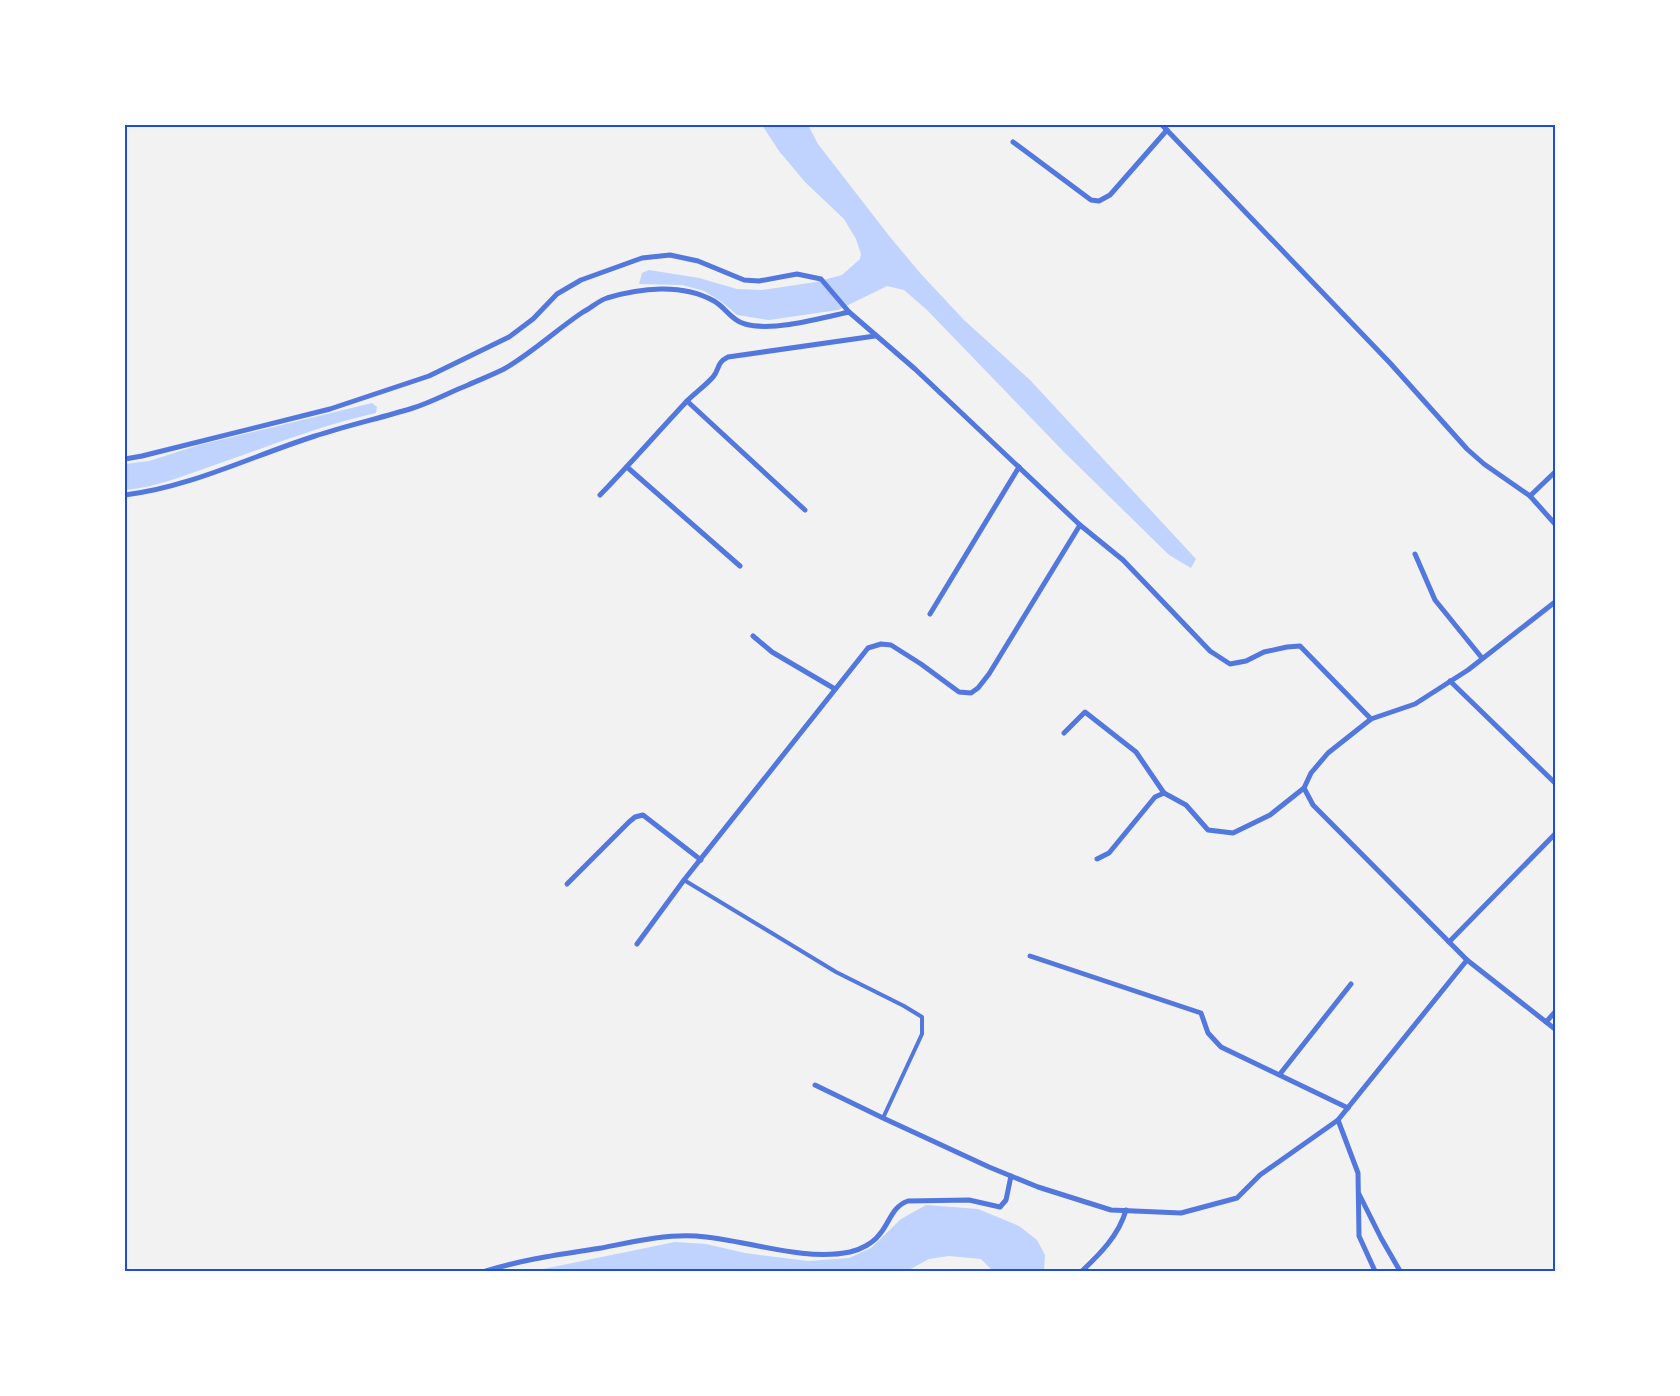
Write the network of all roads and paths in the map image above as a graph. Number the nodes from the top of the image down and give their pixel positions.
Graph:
1 (1162, 125) edge
2 (1167, 130) junction
3 (1013, 142) dead end
4 (847, 311) junction
5 (875, 336) junction
6 (687, 402) junction
7 (125, 459) edge
8 (1019, 467) junction
9 (627, 468) junction
10 (1555, 472) edge
11 (125, 495) edge
12 (600, 495) dead end
13 (1530, 496) junction
14 (805, 510) dead end
15 (1555, 524) edge
16 (1080, 525) junction
17 (1415, 554) dead end
18 (740, 566) dead end
19 (1555, 602) edge
20 (930, 614) dead end
21 (753, 636) dead end
22 (1482, 658) junction
23 (1450, 681) junction
24 (835, 689) junction
25 (1371, 719) junction
26 (1064, 733) dead end
27 (1555, 783) edge
28 (1304, 788) junction
29 (1164, 793) junction
30 (1555, 834) edge
31 (1097, 859) dead end
32 (700, 860) junction
33 (684, 880) junction
34 (567, 884) dead end
35 (1449, 942) junction
36 (637, 944) dead end
37 (1030, 956) dead end
38 (1467, 960) junction
39 (1351, 984) dead end
40 (1555, 1012) edge
41 (1546, 1022) junction
42 (1555, 1029) edge
43 (1280, 1074) junction
44 (815, 1085) dead end
45 (1348, 1108) junction
46 (883, 1118) junction
47 (1338, 1120) junction
48 (1011, 1176) junction
49 (1359, 1192) junction
50 (1126, 1210) junction
51 (486, 1271) edge
52 (1082, 1271) edge
53 (1375, 1271) edge
54 (1400, 1271) edge

1 - 2 street
2 - 3 street
2 - 13 street
4 - 5 street
4 - 7 street
4 - 11 street
5 - 6 street
5 - 8 street
6 - 9 street
6 - 14 street
8 - 16 street
8 - 20 street
9 - 12 street
9 - 18 street
10 - 13 street
13 - 15 street
16 - 24 street
16 - 25 street
17 - 22 street
19 - 22 street
21 - 24 street
22 - 23 street
23 - 25 street
23 - 27 street
24 - 32 street
25 - 28 street
26 - 29 street
28 - 29 street
28 - 35 street
29 - 31 street
30 - 35 street
32 - 33 street
32 - 34 street
33 - 36 street
33 - 46 lane
35 - 38 street
37 - 43 street
38 - 41 street
38 - 45 street
39 - 43 street
40 - 41 street
41 - 42 street
43 - 45 street
44 - 46 street
45 - 47 street
46 - 48 street
47 - 49 street
47 - 50 street
48 - 50 street
48 - 51 street
49 - 53 street
49 - 54 street
50 - 52 street

